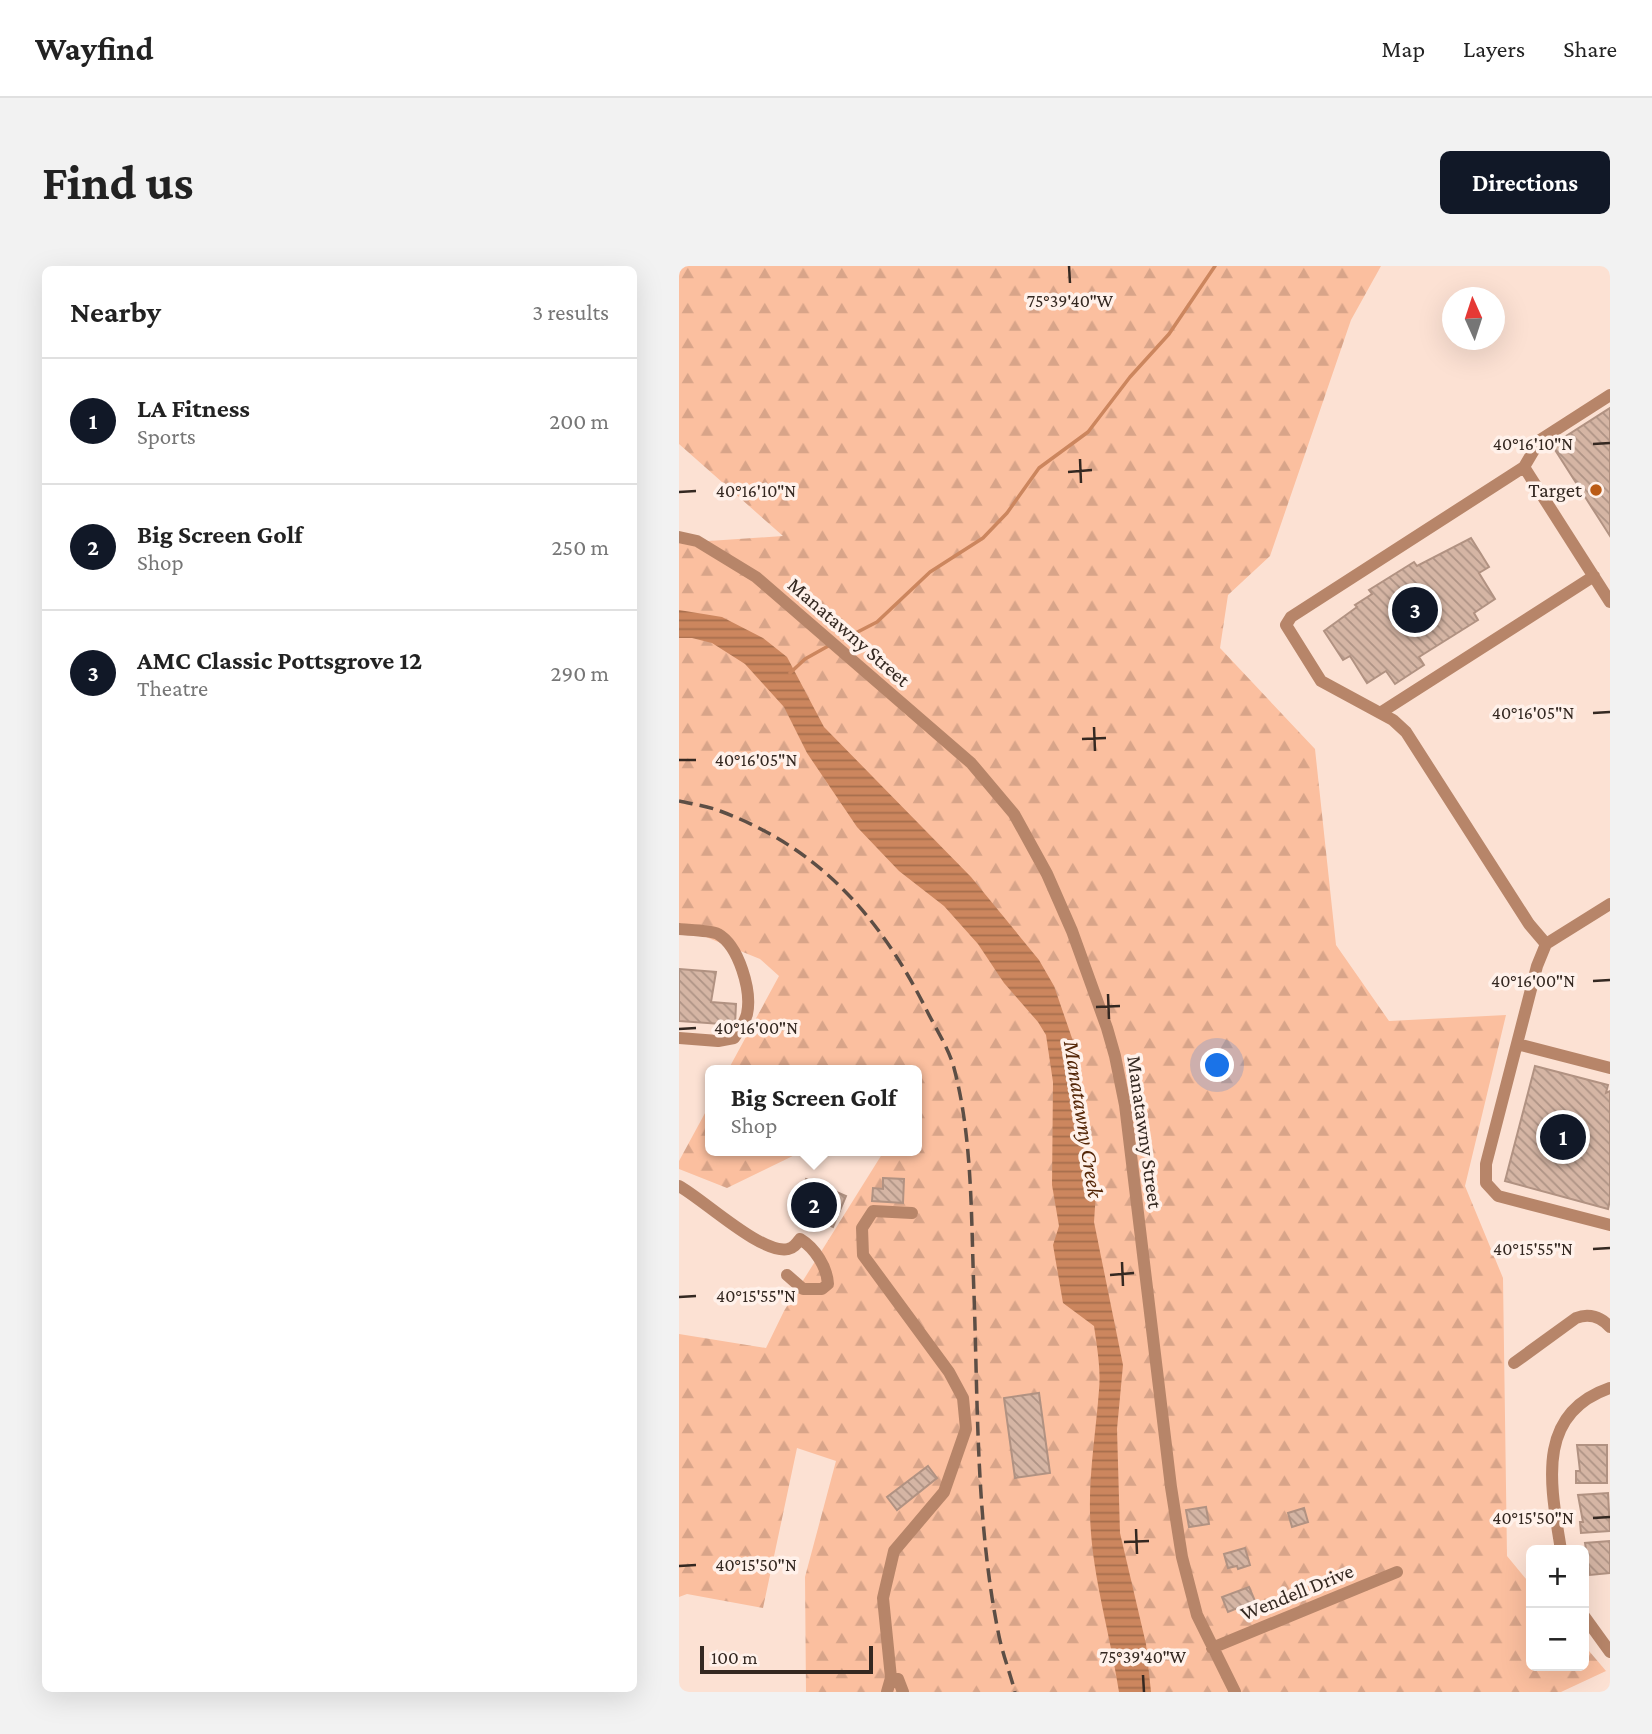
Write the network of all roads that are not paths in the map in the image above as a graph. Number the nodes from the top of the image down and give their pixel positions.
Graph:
1 (1610, 395) edge
2 (1524, 467) junction
3 (679, 537) edge
4 (1594, 576) junction
5 (1610, 602) edge
6 (1381, 713) junction
7 (1610, 904) edge
8 (679, 929) edge
9 (1546, 944) junction
10 (679, 1038) edge
11 (1517, 1044) junction
12 (1610, 1068) edge
13 (679, 1186) edge
14 (912, 1213) dead end
15 (1610, 1225) edge
16 (787, 1275) dead end
17 (1610, 1327) edge
18 (1514, 1363) dead end
19 (1610, 1388) edge
20 (1560, 1545) edge
21 (1397, 1572) dead end
22 (1589, 1623) edge
23 (1212, 1648) junction
24 (1610, 1652) edge
25 (891, 1678) junction
26 (887, 1692) edge
27 (903, 1692) edge
28 (1235, 1692) edge

1 - 2 street
2 - 4 street
2 - 6 street
3 - 23 street, Manatawny Street
4 - 5 street
4 - 6 street
6 - 9 street
7 - 9 street
8 - 10 street
9 - 11 street
11 - 12 street
11 - 15 street
13 - 16 street
14 - 25 street
17 - 18 street
19 - 20 street
21 - 23 street, Wendell Drive
22 - 24 street
23 - 28 street, Manatawny Street
25 - 26 street
25 - 27 street

